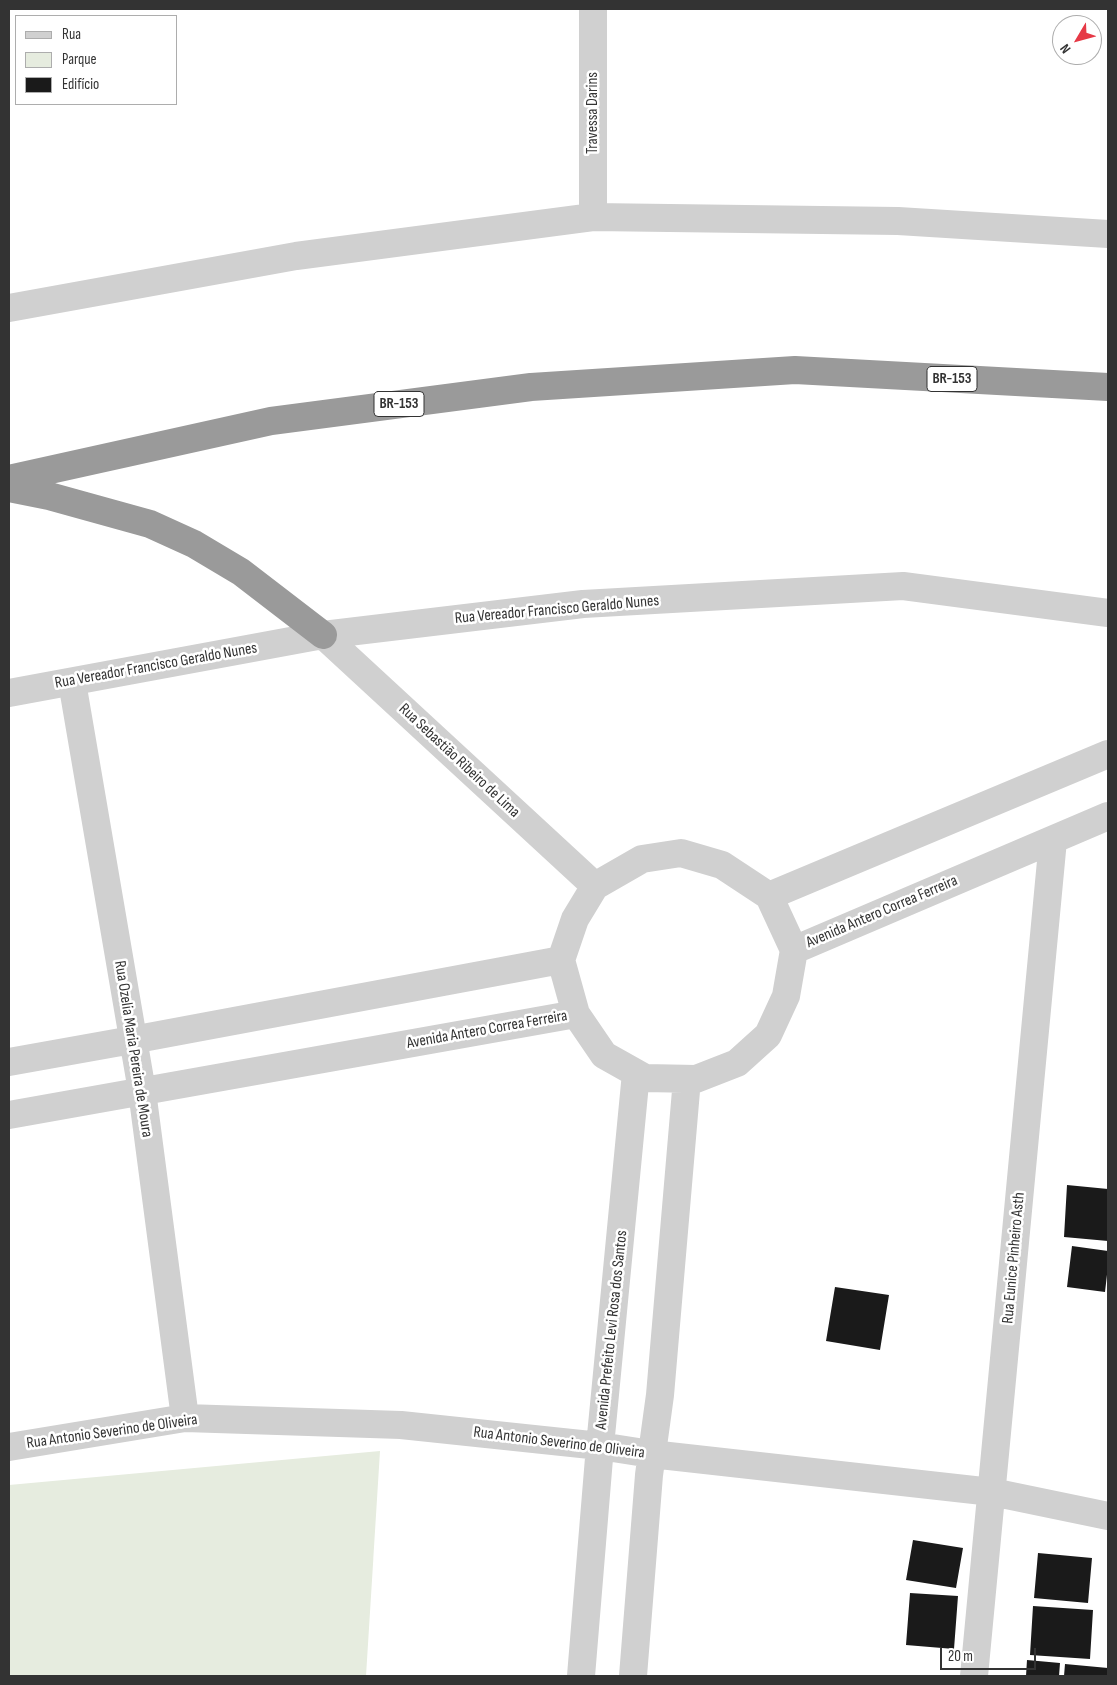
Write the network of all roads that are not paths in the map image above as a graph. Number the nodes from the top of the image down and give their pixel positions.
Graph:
1 (593, 9) edge
2 (593, 216) junction
3 (1108, 234) edge
4 (9, 308) edge
5 (1108, 387) edge
6 (9, 479) edge
7 (9, 488) edge
8 (1108, 614) edge
9 (323, 635) junction
10 (72, 682) junction
11 (9, 692) edge
12 (1108, 754) edge
13 (1108, 816) edge
14 (1053, 840) junction
15 (595, 886) junction
16 (769, 896) junction
17 (794, 950) junction
18 (561, 960) junction
19 (576, 1014) junction
20 (132, 1040) junction
21 (9, 1062) edge
22 (636, 1073) junction
23 (687, 1079) junction
24 (142, 1091) junction
25 (9, 1114) edge
26 (185, 1418) junction
27 (600, 1446) junction
28 (9, 1447) edge
29 (651, 1454) junction
30 (992, 1492) junction
31 (1108, 1516) edge
32 (581, 1676) edge
33 (633, 1676) edge
34 (974, 1676) edge

1 - 2 street, Travessa Darins
2 - 3 street
2 - 4 street
5 - 6 highway, BR-153
7 - 9 highway
8 - 9 street, Rua Vereador Francisco Geraldo Nunes
9 - 10 street, Rua Vereador Francisco Geraldo Nunes
9 - 15 street, Rua Sebastião Ribeiro de Lima
10 - 11 street, Rua Vereador Francisco Geraldo Nunes
10 - 20 street, Rua Ozelia Maria Pereira de Moura
12 - 16 street
13 - 14 street, Avenida Antero Correa Ferreira
14 - 17 street, Avenida Antero Correa Ferreira
14 - 30 street, Rua Eunice Pinheiro Asth
15 - 16 street
15 - 18 street
16 - 17 street
17 - 23 street, Avenida Antero Correa Ferreira
18 - 19 street
18 - 20 street
19 - 22 street, Avenida Antero Correa Ferreira
19 - 24 street, Avenida Antero Correa Ferreira
20 - 21 street
20 - 24 street, Rua Ozelia Maria Pereira de Moura
22 - 23 street, Avenida Antero Correa Ferreira
22 - 27 street, Avenida Prefeito Levi Rosa dos Santos
23 - 29 street
24 - 25 street, Avenida Antero Correa Ferreira
24 - 26 street, Rua Ozelia Maria Pereira de Moura
26 - 27 street, Rua Antonio Severino de Oliveira
26 - 28 street, Rua Antonio Severino de Oliveira
27 - 29 street, Rua Antonio Severino de Oliveira
27 - 32 street, Avenida Prefeito Levi Rosa dos Santos
29 - 30 street, Rua Antonio Severino de Oliveira
29 - 33 street
30 - 31 street, Rua Antonio Severino de Oliveira
30 - 34 street, Rua Eunice Pinheiro Asth

